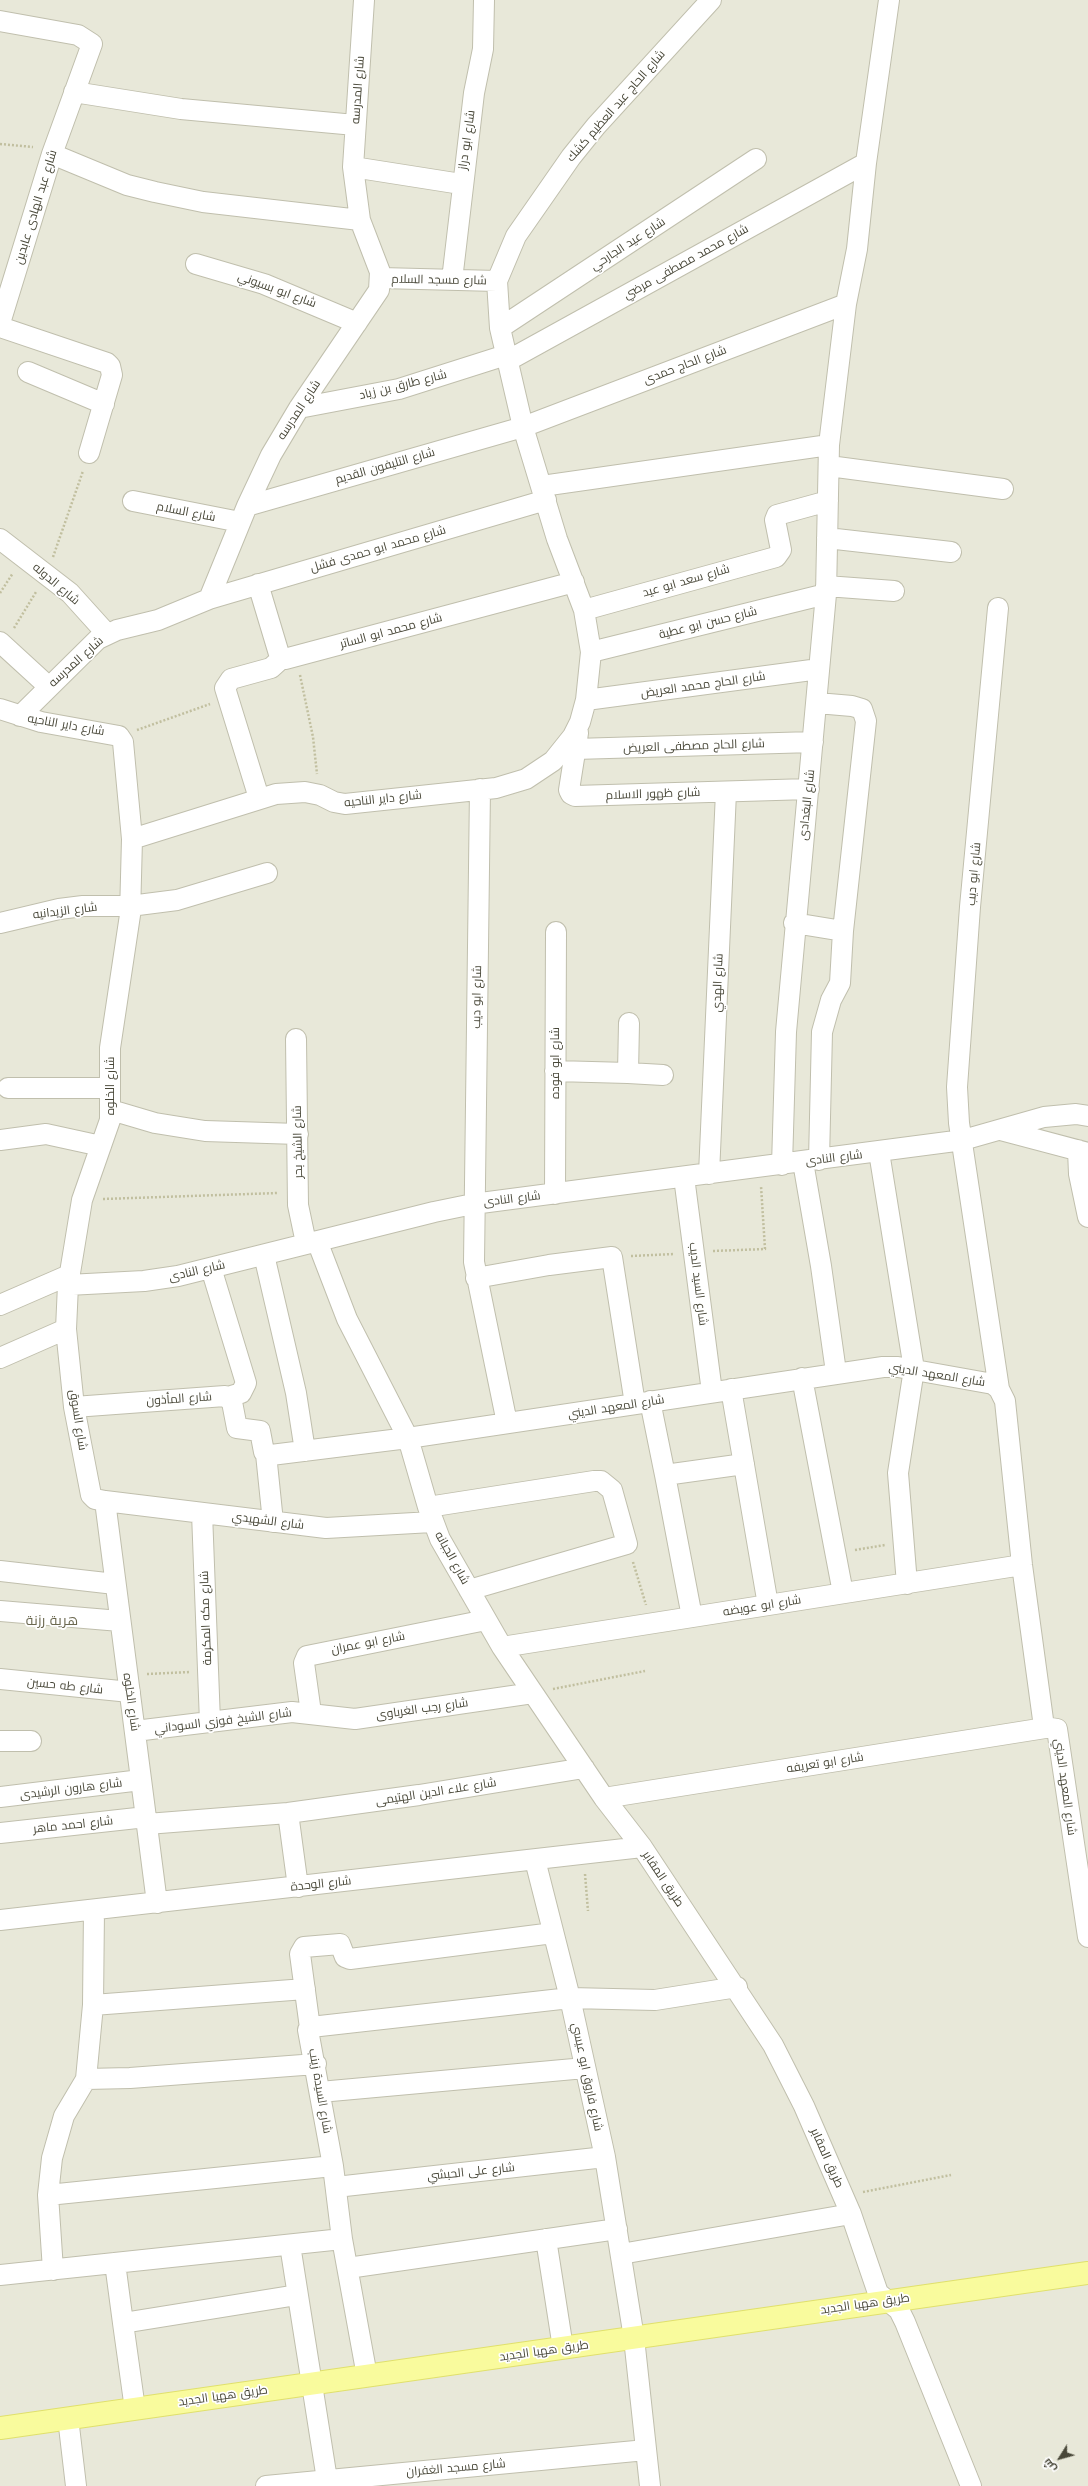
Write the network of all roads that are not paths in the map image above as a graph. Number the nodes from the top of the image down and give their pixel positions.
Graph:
1 (364, 0) edge
2 (484, 0) edge
3 (711, 0) edge
4 (889, 0) edge
5 (0, 21) edge
6 (74, 92) junction
7 (355, 125) junction
8 (53, 152) junction
9 (756, 159) dead end
10 (866, 163) junction
11 (353, 167) junction
12 (461, 184) junction
13 (360, 220) junction
14 (196, 264) dead end
15 (381, 278) junction
16 (452, 280) junction
17 (497, 281) junction
18 (846, 304) junction
19 (0, 323) edge
20 (357, 323) junction
21 (0, 326) edge
22 (500, 328) junction
23 (507, 358) junction
24 (28, 372) dead end
25 (104, 404) junction
26 (299, 408) junction
27 (523, 427) junction
28 (829, 445) junction
29 (89, 453) road end
30 (829, 466) junction
31 (1003, 489) dead end
32 (544, 493) junction
33 (133, 501) dead end
34 (828, 501) junction
35 (243, 514) junction
36 (827, 538) junction
37 (0, 539) edge
38 (951, 552) dead end
39 (574, 582) junction
40 (258, 584) junction
41 (826, 590) junction
42 (894, 591) dead end
43 (209, 599) junction
44 (998, 608) dead end
45 (584, 610) junction
46 (107, 634) junction
47 (2, 644) edge
48 (591, 652) junction
49 (289, 657) junction
50 (819, 669) junction
51 (48, 686) junction
52 (586, 700) junction
53 (817, 703) junction
54 (0, 709) edge
55 (20, 716) junction
56 (580, 722) junction
57 (813, 742) junction
58 (575, 749) junction
59 (480, 789) junction
60 (809, 789) junction
61 (726, 792) junction
62 (259, 798) junction
63 (132, 839) junction
64 (266, 873) dead end
65 (130, 906) junction
66 (0, 923) edge
67 (794, 923) junction
68 (843, 930) junction
69 (556, 932) dead end
70 (629, 1023) dead end
71 (296, 1039) dead end
72 (555, 1071) junction
73 (628, 1073) junction
74 (662, 1074) dead end
75 (8, 1088) dead end
76 (110, 1088) junction
77 (111, 1110) junction
78 (1088, 1116) edge
79 (1001, 1130) junction
80 (298, 1134) junction
81 (0, 1140) edge
82 (963, 1140) junction
83 (101, 1146) junction
84 (1083, 1151) edge
85 (879, 1152) junction
86 (811, 1161) junction
87 (782, 1164) junction
88 (710, 1174) junction
89 (684, 1177) junction
90 (554, 1194) junction
91 (473, 1204) junction
92 (1088, 1217) edge
93 (312, 1242) junction
94 (264, 1255) junction
95 (211, 1268) junction
96 (476, 1278) junction
97 (69, 1280) junction
98 (0, 1303) edge
99 (66, 1329) junction
100 (0, 1358) edge
101 (914, 1369) junction
102 (836, 1372) junction
103 (802, 1378) junction
104 (999, 1388) junction
105 (721, 1390) junction
106 (228, 1398) junction
107 (642, 1402) junction
108 (74, 1407) junction
109 (507, 1423) junction
110 (408, 1438) junction
111 (304, 1451) junction
112 (266, 1454) junction
113 (744, 1464) junction
114 (666, 1475) junction
115 (105, 1500) junction
116 (202, 1513) junction
117 (430, 1515) junction
118 (273, 1522) junction
119 (1022, 1565) junction
120 (0, 1571) edge
121 (115, 1584) junction
122 (907, 1584) junction
123 (469, 1590) junction
124 (843, 1594) junction
125 (768, 1605) junction
126 (0, 1611) edge
127 (692, 1617) junction
128 (120, 1620) junction
129 (486, 1620) junction
130 (502, 1647) junction
131 (0, 1679) edge
132 (129, 1684) junction
133 (532, 1693) junction
134 (311, 1713) junction
135 (210, 1722) junction
136 (1045, 1728) junction
137 (135, 1731) junction
138 (0, 1740) edge
139 (32, 1741) dead end
140 (584, 1768) junction
141 (141, 1780) junction
142 (0, 1797) edge
143 (604, 1798) junction
144 (288, 1813) junction
145 (146, 1821) junction
146 (0, 1834) edge
147 (642, 1847) junction
148 (535, 1860) junction
149 (298, 1887) junction
150 (157, 1903) junction
151 (94, 1910) junction
152 (0, 1920) edge
153 (553, 1933) junction
154 (1088, 1937) edge
155 (736, 1987) junction
156 (305, 1989) junction
157 (570, 1998) junction
158 (93, 2005) junction
159 (310, 2028) junction
160 (316, 2064) junction
161 (585, 2068) junction
162 (86, 2079) junction
163 (320, 2092) junction
164 (605, 2157) junction
165 (333, 2166) junction
166 (336, 2187) junction
167 (48, 2195) junction
168 (851, 2214) junction
169 (616, 2229) junction
170 (342, 2239) junction
171 (546, 2239) junction
172 (290, 2245) junction
173 (621, 2254) junction
174 (115, 2263) junction
175 (348, 2268) junction
176 (53, 2270) junction
177 (1088, 2273) edge
178 (0, 2275) edge
179 (297, 2296) junction
180 (888, 2301) junction
181 (123, 2323) junction
182 (634, 2338) junction
183 (562, 2348) junction
184 (367, 2376) junction
185 (311, 2384) junction
186 (135, 2408) junction
187 (68, 2418) junction
188 (0, 2428) edge
189 (646, 2450) junction
190 (327, 2483) edge
191 (76, 2486) edge
192 (266, 2486) edge
193 (650, 2486) edge
194 (971, 2486) edge

1 - 7 street, شارع المدرسه
2 - 12 street, شارع ابو دراز
3 - 17 street, شارع الحاج عبد العظيم كشك
4 - 10 street, شارع البغدادى
5 - 6 street, شارع عبد الهادى عابدين
6 - 7 street
6 - 8 street, شارع عبد الهادى عابدين
7 - 11 street, شارع المدرسه
8 - 13 street
8 - 19 street, شارع عبد الهادى عابدين
9 - 22 street, شارع عيد الجارحي
10 - 18 street, شارع البغدادى
10 - 23 street, شارع محمد مصطفى مرضي
11 - 12 street
11 - 13 street, شارع المدرسه
12 - 16 street, شارع ابو دراز
13 - 15 street, شارع المدرسه
14 - 20 street, شارع ابو بسيوني
15 - 16 street, شارع مسجد السلام
15 - 20 street, شارع المدرسه
16 - 17 street, شارع مسجد السلام
17 - 22 street, شارع داير الناحيه
18 - 27 street, شارع الحاج حمدى
18 - 28 street, شارع البغدادى
20 - 26 street, شارع المدرسه
21 - 25 street
22 - 23 street, شارع داير الناحيه
23 - 26 street, شارع طارق بن زياد
23 - 27 street, شارع داير الناحيه
24 - 25 street
25 - 29 street
26 - 35 street, شارع المدرسه
27 - 32 street, شارع داير الناحيه
27 - 35 street, شارع التليفون القديم
28 - 30 street, شارع البغدادى
28 - 32 street, شارع محمد ابو حمدى فشل
30 - 31 street
30 - 34 street, شارع البغدادى
32 - 39 street, شارع داير الناحيه
32 - 40 street, شارع محمد ابو حمدى فشل
33 - 35 street, شارع السلام
34 - 36 street, شارع البغدادى
34 - 45 street, شارع سعد ابو عيد
35 - 43 street, شارع المدرسه
36 - 38 street
36 - 41 street, شارع البغدادى
37 - 46 street, شارع الدوله
39 - 45 street, شارع داير الناحيه
39 - 49 street, شارع محمد ابو الساتر
40 - 43 street, شارع محمد ابو حمدى فشل
40 - 49 street
41 - 42 street, شارع حسن ابو عطية
41 - 48 street, شارع حسن ابو عطية
41 - 50 street, شارع البغدادى
43 - 46 street, شارع المدرسه
44 - 82 street, شارع ابو ديب
45 - 48 street, شارع داير الناحيه
46 - 51 street, شارع المدرسه
47 - 51 street
48 - 52 street, شارع داير الناحيه
49 - 62 street
50 - 52 street, شارع الحاج محمد العريض
50 - 53 street, شارع البغدادى
51 - 55 street, شارع المدرسه
52 - 56 street, شارع داير الناحيه
53 - 57 street, شارع البغدادى
53 - 68 street
54 - 55 street, شارع داير الناحيه
55 - 63 street, شارع داير الناحيه
56 - 58 street, شارع ظهور الاسلام
56 - 59 street, شارع داير الناحيه
57 - 58 street, شارع الحاج مصطفى العريض
57 - 60 street, شارع البغدادى
58 - 61 street, شارع ظهور الاسلام
59 - 62 street, شارع داير الناحيه
59 - 91 street, شارع ابو ديب
60 - 61 street, شارع ظهور الاسلام
60 - 67 street, شارع البغدادى
61 - 88 street, شارع الهدي
62 - 63 street, شارع داير الناحيه
63 - 65 street, شارع الخلوه
64 - 65 street, شارع الزيدانيه
65 - 66 street, شارع الزيدانيه
65 - 76 street, شارع الخلوه
67 - 68 street
67 - 87 street, شارع البغدادى
68 - 86 street
69 - 72 street, شارع ابو فوده
70 - 73 street
71 - 80 street, شارع الشيخ بحر
72 - 73 street
72 - 90 street, شارع ابو فوده
73 - 74 street
75 - 76 street
76 - 77 street, شارع الخلوه
77 - 80 street
77 - 83 street, شارع الخلوه
78 - 79 street, شارع النادى
79 - 82 street, شارع النادى
79 - 84 street
80 - 93 street, شارع الشيخ بحر
81 - 83 street
82 - 85 street, شارع النادى
82 - 104 street, شارع ابو ديب
83 - 97 street, شارع الخلوه
84 - 92 street
85 - 86 street, شارع النادى
85 - 101 street
86 - 87 street, شارع النادى
86 - 102 street
87 - 88 street, شارع النادى
88 - 89 street, شارع النادى
89 - 90 street, شارع النادى
89 - 105 street, شارع السيد الديب
90 - 91 street, شارع النادى
91 - 93 street, شارع النادى
91 - 96 street, شارع ابو ديب
93 - 94 street, شارع النادى
93 - 110 street, شارع الجبانه
94 - 95 street, شارع النادى
94 - 111 street
95 - 97 street, شارع النادى
95 - 106 street
96 - 107 street
96 - 109 street, شارع ابو ديب
97 - 98 street
97 - 99 street, شارع الخلوه
99 - 100 street
99 - 108 street, شارع السوق
101 - 102 street, شارع المعهد الديني
101 - 104 street, شارع المعهد الديني
101 - 122 street
102 - 103 street, شارع المعهد الديني
103 - 105 street, شارع المعهد الديني
103 - 124 street
104 - 119 street, شارع المعهد الديني
105 - 107 street, شارع المعهد الديني
105 - 113 street, شارع السيد الديب
106 - 108 street, شارع المأذون
106 - 112 street, شارع المأذون
107 - 109 street, شارع المعهد الديني
107 - 114 street
108 - 115 street, شارع السوق
109 - 110 street, شارع المعهد الديني
110 - 111 street
110 - 117 street, شارع الجبانه
111 - 112 street
112 - 118 street
113 - 114 street
113 - 125 street, شارع السيد الديب
114 - 127 street
115 - 116 street, شارع الشهيدي
115 - 121 street, شارع الخلوه
116 - 118 street, شارع الشهيدي
116 - 135 street, شارع مكه المكرمة
117 - 118 street, شارع الشهيدي
117 - 123 street, شارع الجبانه
117 - 123 street, شارع الشهيدي
119 - 122 street, شارع ابو عويضه
119 - 136 street, شارع المعهد الديني
120 - 121 street
121 - 128 street, شارع الخلوه
122 - 124 street, شارع ابو عويضه
123 - 129 street, شارع الجبانه
124 - 125 street, شارع ابو عويضه
125 - 127 street, شارع ابو عويضه
126 - 128 street
127 - 130 street, شارع ابو عويضه
128 - 132 street, شارع الخلوه
129 - 130 street, شارع الجبانه
129 - 134 street, شارع ابو عمران
130 - 133 street, شارع الجبانه
131 - 132 street, شارع طه حسين
132 - 137 street, شارع الخلوه
133 - 134 street, شارع رجب الغرباوى
133 - 140 street, شارع الجبانه
134 - 135 street, شارع الشيخ فوزي السوداني
135 - 137 street, شارع الشيخ فوزي السوداني
136 - 143 street, شارع ابو تعريفه
136 - 154 street, شارع المعهد الديني
137 - 141 street, شارع الخلوه
138 - 139 street
140 - 143 street, شارع الجبانه
140 - 144 street, شارع علاء الدين الهتيمى
141 - 142 street, شارع هارون الرشيدى
141 - 145 street, شارع الخلوه
143 - 147 street, شارع الجبانه
144 - 145 street, شارع احمد ماهر
144 - 149 street
145 - 146 street, شارع احمد ماهر
145 - 150 street, شارع الخلوه
147 - 148 street, شارع الوحدة
147 - 155 street, طريق المقابر
148 - 149 street, شارع الوحدة
148 - 153 street, شارع فاروق ابو عيسي
149 - 150 street, شارع الوحدة
150 - 151 street, شارع الوحدة
151 - 152 street, شارع الوحدة
151 - 158 street
153 - 156 street, شارع السيدة زينب
153 - 157 street, شارع فاروق ابو عيسي
155 - 157 street
155 - 168 street, طريق المقابر
156 - 158 street
156 - 159 street, شارع السيدة زينب
157 - 159 street
157 - 161 street, شارع فاروق ابو عيسي
158 - 162 street
159 - 160 street, شارع السيدة زينب
160 - 162 street
160 - 163 street, شارع السيدة زينب
161 - 163 street
161 - 164 street, شارع فاروق ابو عيسي
162 - 167 street
163 - 165 street, شارع السيدة زينب
164 - 166 street, شارع على الحبشي
164 - 169 street, شارع فاروق ابو عيسي
165 - 166 street, شارع السيدة زينب
165 - 167 street
166 - 170 street, شارع السيدة زينب
167 - 176 street
168 - 173 street
168 - 180 street, طريق المقابر
169 - 171 street
169 - 173 street, شارع فاروق ابو عيسي
170 - 172 street
170 - 175 street, شارع السيدة زينب
171 - 175 street
171 - 183 street
172 - 174 street
172 - 179 street
173 - 182 street, شارع فاروق ابو عيسي
174 - 176 street
174 - 181 street
175 - 184 street, شارع السيدة زينب
176 - 178 street
177 - 180 main road, طريق ههيا الجديد
179 - 181 street
179 - 185 street
180 - 182 main road, طريق ههيا الجديد
180 - 194 street, طريق المقابر
181 - 186 street
182 - 183 main road, طريق ههيا الجديد
182 - 189 street, شارع فاروق ابو عيسي
183 - 184 main road, طريق ههيا الجديد
184 - 185 main road, طريق ههيا الجديد
185 - 186 main road, طريق ههيا الجديد
185 - 190 street
186 - 187 main road, طريق ههيا الجديد
187 - 188 main road, طريق ههيا الجديد
187 - 191 street
189 - 190 street, شارع مسجد الغفران
189 - 193 street, شارع فاروق ابو عيسي
190 - 192 street, شارع مسجد الغفران

